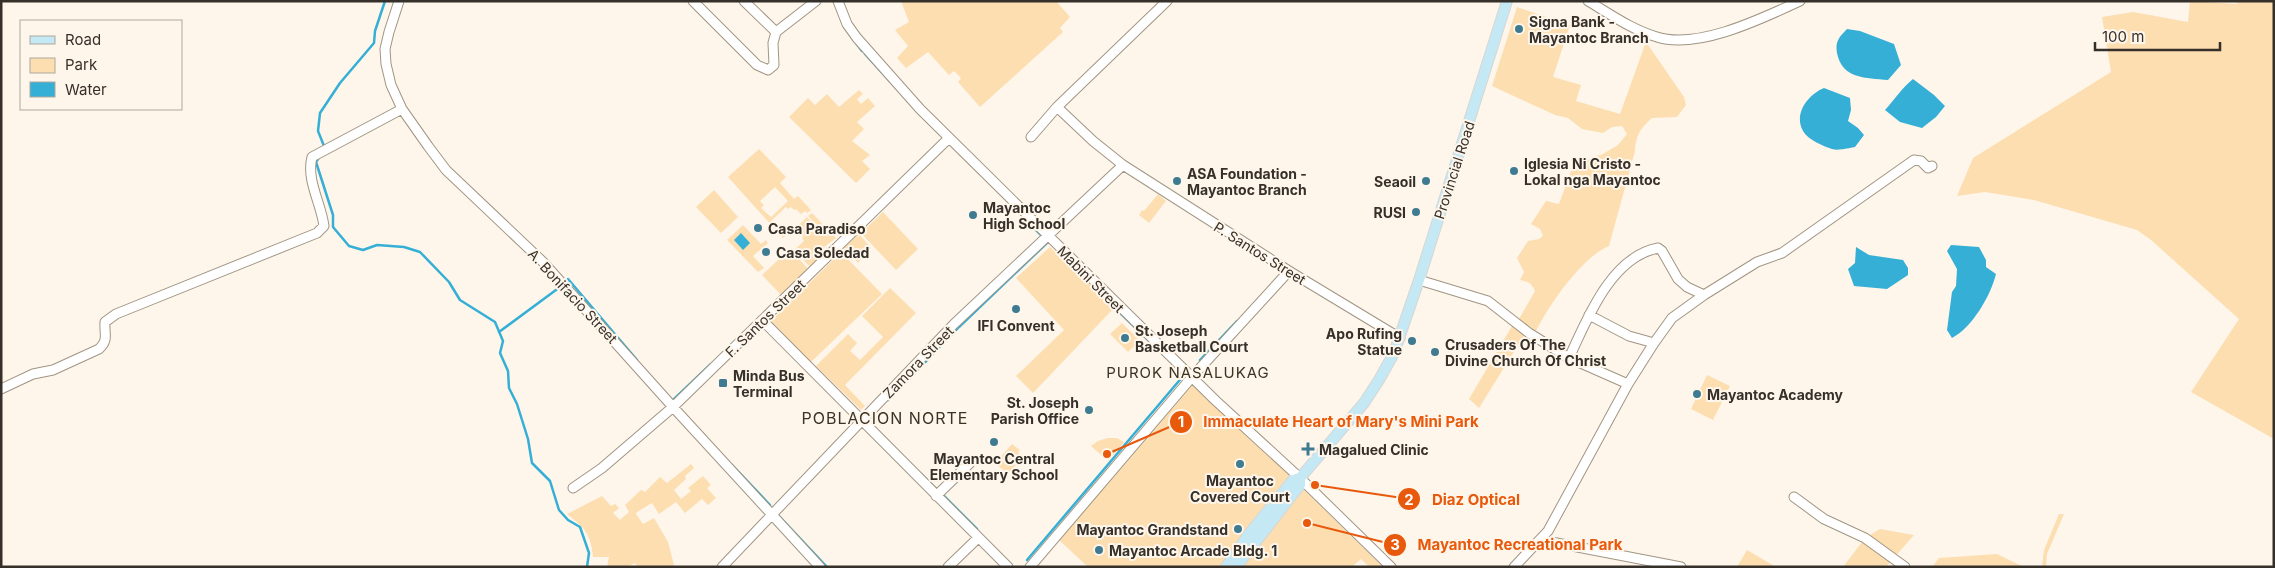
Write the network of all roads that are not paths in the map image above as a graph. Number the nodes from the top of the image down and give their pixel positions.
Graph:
1 (399, 1) edge
2 (693, 1) edge
3 (744, 1) edge
4 (816, 1) edge
5 (838, 1) edge
6 (1167, 1) edge
7 (1507, 1) edge
8 (1588, 1) edge
9 (1800, 1) edge
10 (776, 32) junction
11 (1057, 107) junction
12 (402, 108) junction
13 (1031, 137) dead end
14 (949, 138) junction
15 (1123, 165) junction
16 (1932, 166) dead end
17 (1048, 237) junction
18 (1289, 271) junction
19 (1419, 280) junction
20 (1704, 295) junction
21 (1588, 316) junction
22 (762, 320) junction
23 (1400, 338) junction
24 (1654, 343) junction
25 (1569, 358) junction
26 (1192, 377) junction
27 (1628, 384) junction
28 (1, 389) edge
29 (673, 407) junction
30 (861, 421) junction
31 (970, 463) dead end
32 (1300, 478) junction
33 (573, 488) dead end
34 (936, 496) junction
35 (1794, 497) dead end
36 (772, 515) junction
37 (1255, 534) junction
38 (978, 538) junction
39 (1541, 540) junction
40 (722, 567) edge
41 (820, 567) edge
42 (948, 567) edge
43 (1008, 567) edge
44 (1030, 567) edge
45 (1226, 567) edge
46 (1236, 567) edge
47 (1391, 567) edge
48 (1514, 567) edge
49 (1681, 567) edge
50 (1905, 567) edge

1 - 12 street, A. Bonifacio Street
2 - 10 street
3 - 10 street
4 - 10 street
5 - 14 street, Mabini Street
6 - 11 street
7 - 19 main road, Provincial Road
8 - 9 street
11 - 13 street
11 - 15 street, P. Santos Street
12 - 28 street
12 - 29 street, A. Bonifacio Street
14 - 17 street, Mabini Street
14 - 22 street, F. Santos Street
15 - 17 street, Zamora Street
15 - 18 street, P. Santos Street
16 - 20 street
17 - 26 street, Mabini Street
17 - 30 street, Zamora Street
18 - 23 street, P. Santos Street
18 - 26 street
19 - 23 main road, Provincial Road
19 - 25 street
20 - 21 street
20 - 24 street
21 - 24 street
21 - 25 street
22 - 29 street, F. Santos Street
22 - 30 street
23 - 32 main road, Provincial Road
24 - 27 street
25 - 27 street
26 - 32 street, Mabini Street
26 - 44 street
27 - 39 street
29 - 33 street, F. Santos Street
29 - 36 street, A. Bonifacio Street
30 - 34 street
30 - 36 street, Zamora Street
31 - 34 street
32 - 37 main road, Provincial Road
32 - 47 street, Mabini Street
34 - 38 street
35 - 50 street
36 - 40 street, Zamora Street
36 - 41 street, A. Bonifacio Street
37 - 45 main road
37 - 46 main road
38 - 42 street
38 - 43 street
39 - 48 street
39 - 49 street

